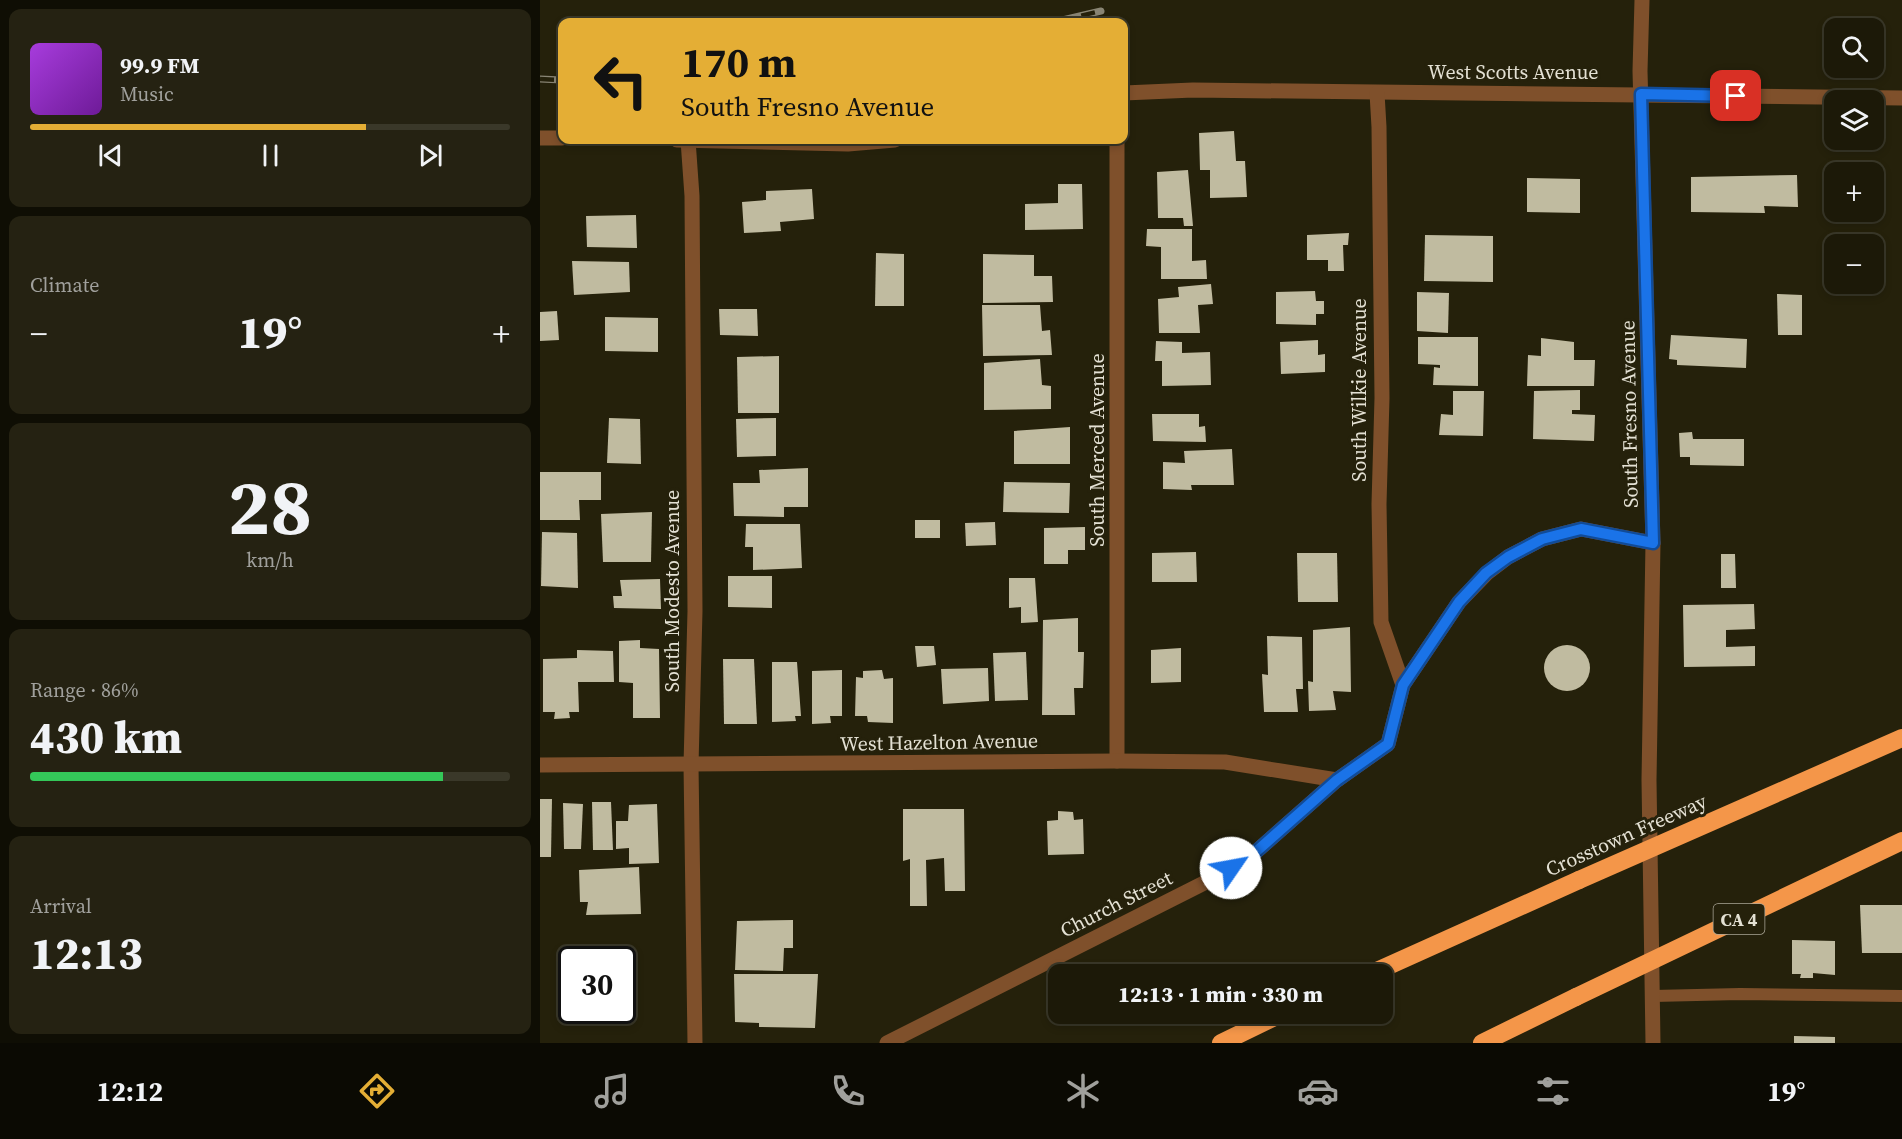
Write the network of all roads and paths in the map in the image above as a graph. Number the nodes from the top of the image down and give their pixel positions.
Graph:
1 (1642, 0) edge
2 (1128, 93) edge
3 (1377, 93) junction
4 (1641, 94) junction
5 (1902, 98) edge
6 (540, 138) edge
7 (558, 138) edge
8 (688, 144) edge
9 (1117, 144) edge
10 (1653, 543) junction
11 (1403, 685) junction
12 (1902, 738) edge
13 (1117, 761) junction
14 (540, 765) edge
15 (691, 765) junction
16 (1337, 780) junction
17 (1902, 840) edge
18 (1392, 964) edge
19 (1653, 996) junction
20 (1902, 996) edge
21 (1260, 1024) edge
22 (695, 1043) edge
23 (887, 1043) edge
24 (1221, 1043) edge
25 (1482, 1043) edge
26 (1653, 1043) edge

1 - 4 street, South Fresno Avenue
2 - 3 street, West Scotts Avenue
3 - 4 street, West Scotts Avenue
3 - 11 street, South Wilkie Avenue
4 - 5 street, West Scotts Avenue
4 - 10 street, South Fresno Avenue
6 - 7 street
8 - 15 street, South Modesto Avenue
9 - 13 street, South Merced Avenue
10 - 11 street, Church Street
10 - 19 street, South Fresno Avenue
11 - 16 street, Church Street
12 - 18 highway, Crosstown Freeway, bridge
13 - 15 street, West Hazelton Avenue
13 - 16 street, West Hazelton Avenue
14 - 15 street, West Hazelton Avenue
15 - 22 street, South Modesto Avenue
16 - 23 street, Church Street
17 - 25 highway, CA 4, bridge
19 - 20 lane
19 - 26 street, South Fresno Avenue
21 - 24 highway

